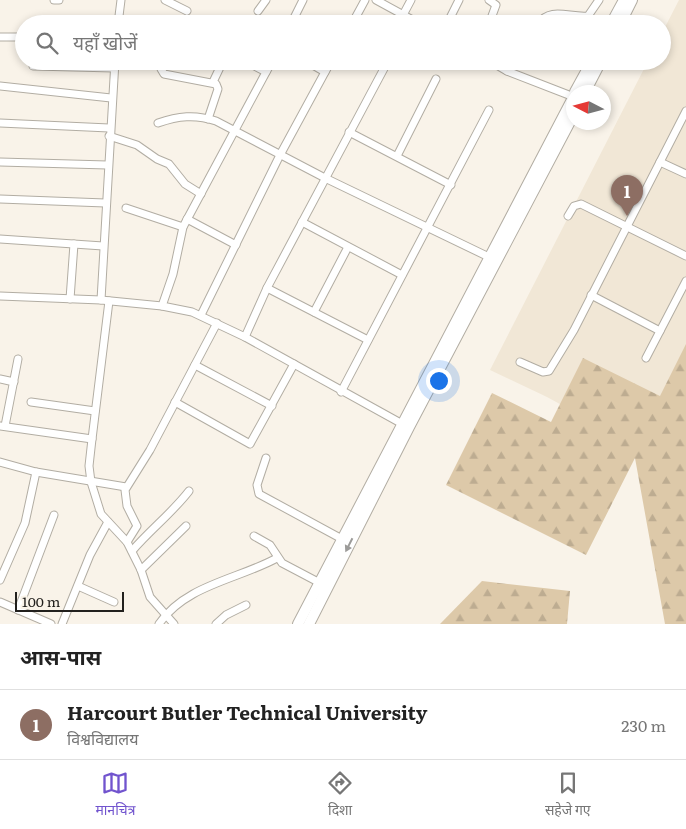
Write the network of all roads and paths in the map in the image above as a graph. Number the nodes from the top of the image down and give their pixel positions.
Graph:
1 (54, 0) edge
2 (59, 0) edge
3 (121, 0) edge
4 (165, 0) edge
5 (266, 0) edge
6 (303, 0) edge
7 (365, 0) edge
8 (376, 0) edge
9 (411, 0) edge
10 (459, 0) edge
11 (489, 0) edge
12 (598, 0) edge
13 (624, 0) edge
14 (632, 0) edge
15 (187, 11) dead end
16 (258, 11) dead end
17 (119, 15) edge
18 (296, 15) edge
19 (357, 15) edge
20 (403, 15) joint
21 (452, 15) edge
22 (494, 15) edge
23 (547, 15) edge
24 (577, 15) edge
25 (589, 15) edge
26 (616, 15) edge
27 (624, 15) edge
28 (0, 37) edge
29 (15, 37) edge
30 (113, 70) edge
31 (162, 70) edge
32 (219, 70) edge
33 (262, 70) edge
34 (322, 70) edge
35 (383, 70) edge
36 (587, 70) edge
37 (596, 70) edge
38 (507, 71) edge
39 (266, 72) joint
40 (325, 72) joint
41 (436, 79) dead end
42 (213, 82) junction
43 (579, 85) edge
44 (589, 85) edge
45 (0, 86) edge
46 (566, 94) edge
47 (111, 98) junction
48 (489, 110) dead end
49 (566, 111) edge
50 (686, 111) edge
51 (208, 118) junction
52 (0, 123) edge
53 (158, 124) dead end
54 (110, 128) junction
55 (566, 128) edge
56 (235, 132) junction
57 (350, 132) junction
58 (109, 136) junction
59 (280, 155) junction
60 (397, 156) junction
61 (0, 162) edge
62 (660, 162) junction
63 (107, 165) junction
64 (686, 174) edge
65 (325, 178) junction
66 (451, 185) junction
67 (201, 194) junction
68 (0, 199) edge
69 (106, 203) junction
70 (126, 208) dead end
71 (568, 216) dead end
72 (187, 219) junction
73 (302, 222) junction
74 (183, 227) junction
75 (626, 227) junction
76 (428, 229) junction
77 (0, 239) edge
78 (74, 244) junction
79 (236, 245) junction
80 (103, 246) junction
81 (348, 247) junction
82 (686, 256) edge
83 (493, 259) junction
84 (402, 275) junction
85 (686, 281) edge
86 (267, 288) junction
87 (591, 295) junction
88 (0, 296) edge
89 (70, 299) junction
90 (101, 300) junction
91 (109, 301) junction
92 (162, 306) junction
93 (314, 312) junction
94 (201, 315) junction
95 (217, 323) junction
96 (660, 331) junction
97 (245, 337) junction
98 (368, 340) junction
99 (646, 358) dead end
100 (18, 359) dead end
101 (520, 362) dead end
102 (294, 364) junction
103 (195, 365) junction
104 (0, 379) edge
105 (14, 382) junction
106 (341, 392) junction
107 (31, 402) dead end
108 (175, 402) junction
109 (272, 406) junction
110 (95, 412) junction
111 (405, 425) junction
112 (2, 426) edge
113 (92, 440) junction
114 (266, 458) dead end
115 (0, 462) edge
116 (382, 471) junction
117 (36, 472) junction
118 (91, 482) junction
119 (126, 487) junction
120 (189, 491) dead end
121 (54, 515) dead end
122 (106, 526) junction
123 (186, 526) dead end
124 (254, 536) dead end
125 (342, 539) junction
126 (127, 542) junction
127 (132, 550) junction
128 (277, 558) junction
129 (141, 570) junction
130 (325, 579) junction
131 (0, 580) edge
132 (78, 586) junction
133 (0, 602) edge
134 (114, 602) dead end
135 (246, 605) dead end
136 (18, 610) junction
137 (165, 616) junction
138 (50, 624) edge
139 (62, 624) edge
140 (158, 624) edge
141 (174, 624) edge
142 (216, 624) edge
143 (298, 624) edge
144 (309, 624) edge

1 - 2 street
3 - 17 street
4 - 15 street
5 - 16 street
6 - 18 street
7 - 19 street
8 - 20 street
9 - 20 street
10 - 21 street
11 - 22 street
12 - 25 street
13 - 26 street
14 - 27 street
23 - 24 street
28 - 29 street
30 - 47 street
31 - 42 street
32 - 42 street
33 - 39 street
34 - 40 street
35 - 57 street
36 - 43 street
37 - 44 street
38 - 46 street
39 - 56 street
40 - 59 street
41 - 60 street
42 - 51 street
45 - 47 street
47 - 54 street
48 - 66 street
49 - 83 street
50 - 62 street
51 - 53 street
51 - 56 street
52 - 54 street
54 - 58 street
55 - 83 street
56 - 59 street
56 - 67 street
57 - 60 street
57 - 65 street
58 - 63 street
58 - 67 street
59 - 65 street
59 - 79 street
60 - 66 street
61 - 63 street
62 - 64 street
62 - 75 street
63 - 69 street
65 - 73 street
65 - 76 street
66 - 76 street
67 - 72 street
68 - 69 street
69 - 80 street
70 - 74 street
71 - 75 street
72 - 74 street
72 - 79 street
73 - 81 street
73 - 86 street
74 - 92 street
75 - 82 street
75 - 87 street
76 - 83 street
76 - 84 street
77 - 78 street
78 - 80 street
78 - 89 street
79 - 94 street
80 - 90 street
81 - 84 street
81 - 93 street
83 - 111 street
84 - 98 street
85 - 96 street
86 - 93 street
86 - 97 street
87 - 96 street
87 - 101 street
88 - 89 street
89 - 90 street
90 - 91 street
91 - 92 street
91 - 110 street
92 - 94 street
93 - 98 street
94 - 95 street
95 - 97 street
95 - 103 street
96 - 99 street
97 - 102 street
98 - 106 street
100 - 105 street
102 - 106 street
102 - 109 street
103 - 108 street
103 - 109 street
104 - 105 street
105 - 112 street
106 - 111 street
107 - 110 street
108 - 109 street
108 - 119 street
110 - 113 street
111 - 116 street
112 - 113 street
113 - 118 street
114 - 125 street
115 - 117 street
116 - 125 street
116 -> 130 street
117 - 118 street
117 - 131 street
118 - 119 street
118 - 122 street
119 - 126 street
120 - 127 street
121 - 136 street
122 - 126 street
122 - 132 street
123 - 129 street
124 - 128 street
125 - 130 street
126 - 127 street
127 - 129 street
128 - 130 street
128 - 137 street
129 - 137 street
130 - 143 street
130 - 144 street
132 - 134 street
132 - 139 street
133 - 136 street
135 - 142 street
136 - 138 street
137 - 140 street
137 - 141 street

